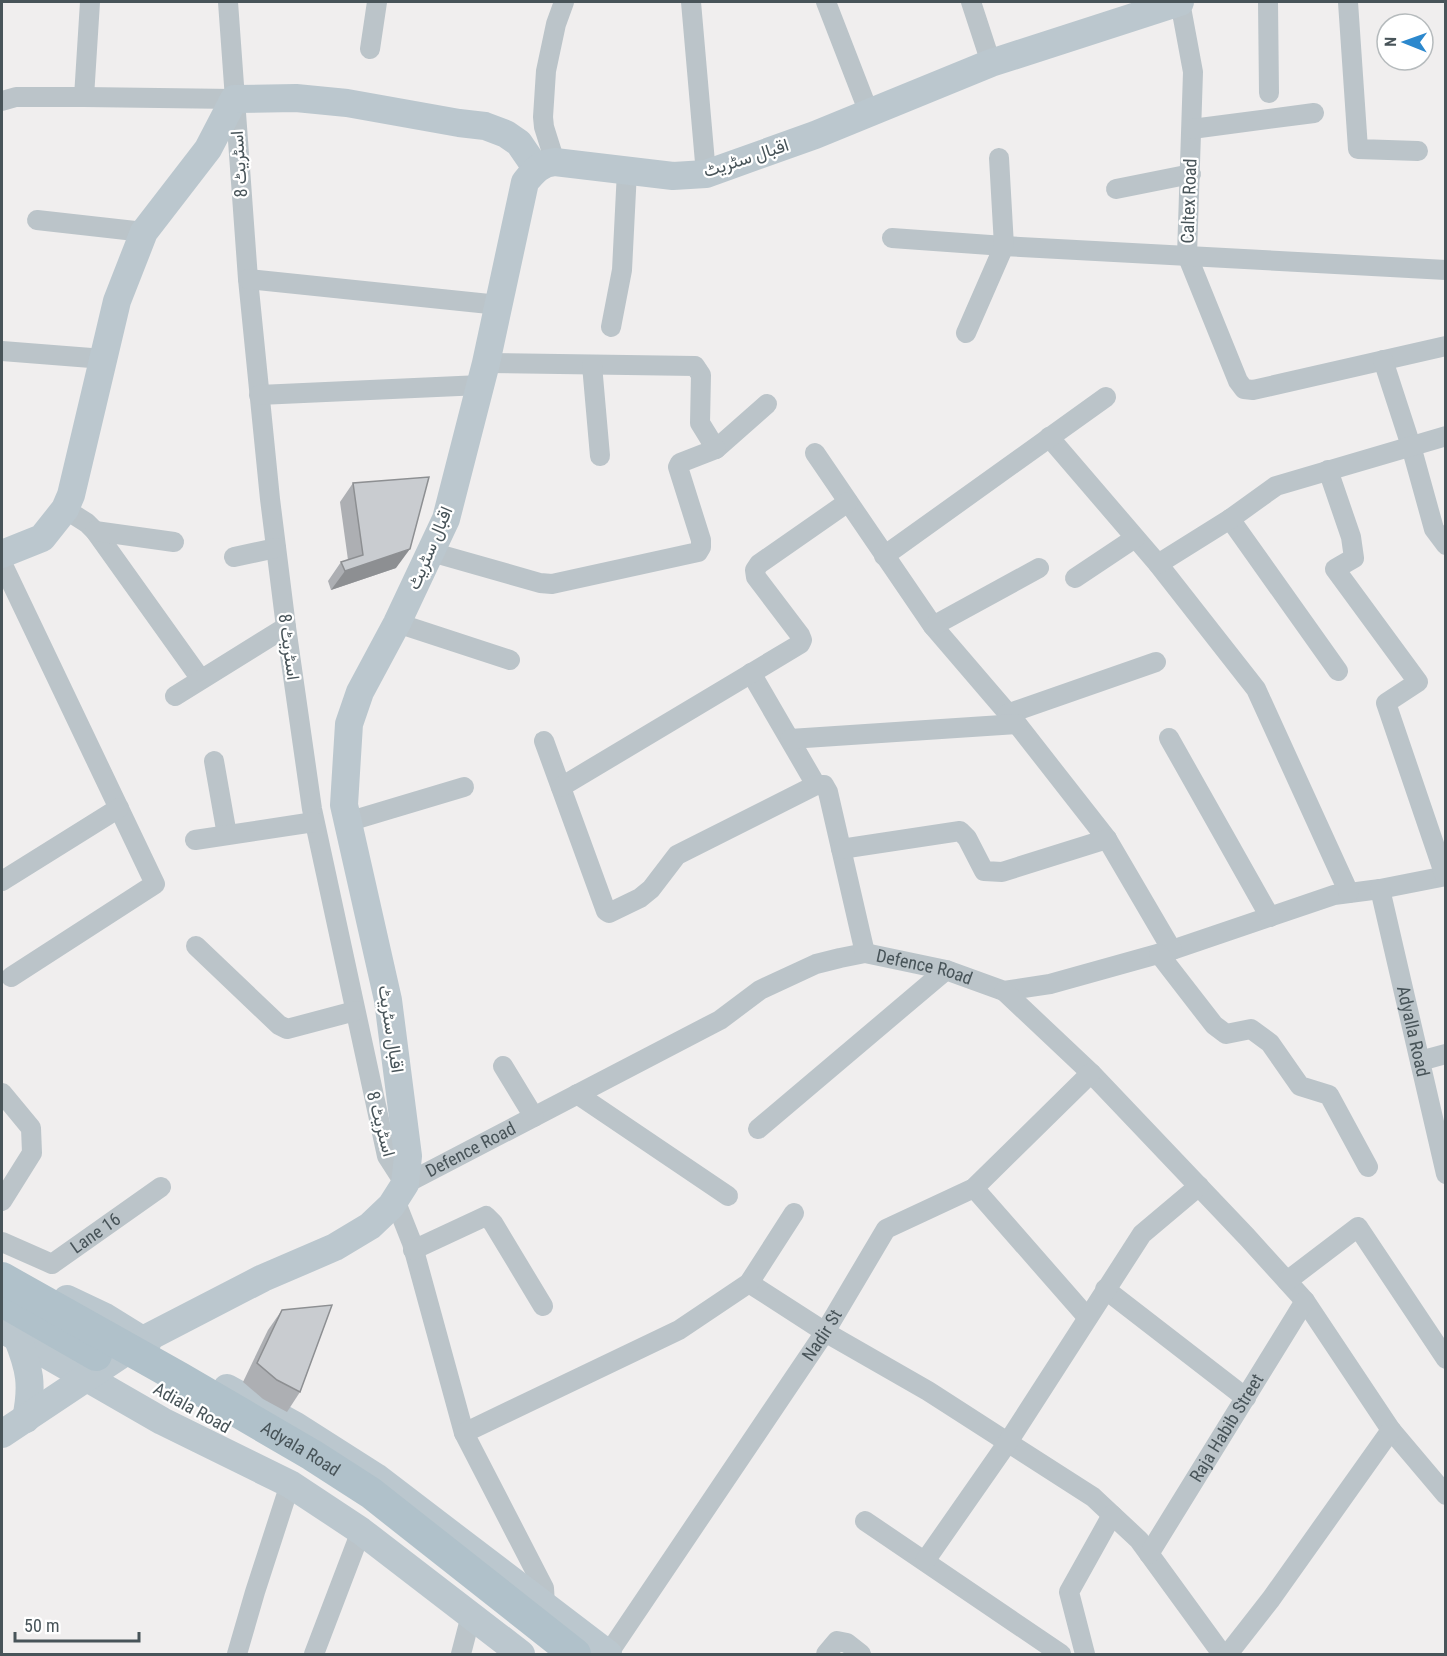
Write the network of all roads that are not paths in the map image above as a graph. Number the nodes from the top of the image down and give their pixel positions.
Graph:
1 (90, 2) edge
2 (228, 2) edge
3 (377, 2) edge
4 (564, 2) edge
5 (691, 2) edge
6 (826, 2) edge
7 (971, 2) edge
8 (1180, 2) edge
9 (1268, 2) edge
10 (1348, 2) edge
11 (370, 49) dead end
12 (991, 63) junction
13 (1269, 93) dead end
14 (84, 97) junction
15 (234, 99) junction
16 (2, 101) edge
17 (869, 113) junction
18 (1314, 113) dead end
19 (1192, 129) junction
20 (1418, 151) dead end
21 (999, 158) dead end
22 (546, 165) junction
23 (627, 171) junction
24 (706, 174) junction
25 (1191, 174) junction
26 (1116, 189) dead end
27 (37, 220) dead end
28 (144, 232) junction
29 (892, 238) dead end
30 (1004, 246) junction
31 (1187, 255) junction
32 (1446, 270) edge
33 (248, 279) junction
34 (499, 305) junction
35 (611, 327) dead end
36 (966, 333) dead end
37 (1446, 346) edge
38 (2, 351) edge
39 (104, 359) junction
40 (1383, 360) junction
41 (592, 365) junction
42 (484, 374) junction
43 (259, 395) junction
44 (1106, 397) dead end
45 (768, 404) dead end
46 (1446, 436) edge
47 (1049, 437) junction
48 (1411, 447) junction
49 (716, 449) junction
50 (815, 453) dead end
51 (600, 456) dead end
52 (1328, 470) junction
53 (848, 502) junction
54 (65, 509) junction
55 (1230, 519) junction
56 (1440, 527) edge
57 (95, 531) junction
58 (1136, 538) junction
59 (174, 542) dead end
60 (1446, 545) edge
61 (276, 548) junction
62 (431, 552) junction
63 (2, 554) edge
64 (884, 556) junction
65 (234, 557) dead end
66 (2, 563) edge
67 (1158, 564) junction
68 (1039, 568) dead end
69 (1075, 578) dead end
70 (397, 623) junction
71 (286, 627) junction
72 (933, 627) junction
73 (510, 660) dead end
74 (1156, 662) dead end
75 (1338, 671) dead end
76 (751, 673) junction
77 (200, 678) junction
78 (175, 696) dead end
79 (1012, 719) junction
80 (1169, 738) dead end
81 (790, 739) junction
82 (544, 741) dead end
83 (214, 762) dead end
84 (816, 785) junction
85 (464, 787) dead end
86 (561, 787) junction
87 (119, 808) junction
88 (314, 822) junction
89 (347, 822) junction
90 (227, 835) junction
91 (1107, 839) junction
92 (195, 840) dead end
93 (841, 849) junction
94 (1445, 876) edge
95 (2, 881) edge
96 (1380, 889) junction
97 (1349, 893) junction
98 (1270, 917) junction
99 (196, 946) dead end
100 (1165, 952) junction
101 (865, 953) junction
102 (946, 970) junction
103 (11, 977) dead end
104 (1004, 991) junction
105 (355, 1011) junction
106 (1446, 1054) edge
107 (1420, 1061) junction
108 (503, 1065) dead end
109 (1091, 1073) junction
110 (2, 1093) edge
111 (577, 1094) junction
112 (534, 1117) junction
113 (758, 1128) dead end
114 (1368, 1167) dead end
115 (1446, 1174) edge
116 (1199, 1186) junction
117 (161, 1188) dead end
118 (974, 1188) junction
119 (400, 1192) junction
120 (728, 1196) dead end
121 (2, 1201) edge
122 (794, 1213) dead end
123 (2, 1242) edge
124 (414, 1250) junction
125 (2, 1266) edge
126 (2, 1278) edge
127 (1287, 1281) junction
128 (749, 1283) junction
129 (1105, 1289) junction
130 (2, 1301) edge
131 (1305, 1301) junction
132 (543, 1306) dead end
133 (1087, 1317) junction
134 (1437, 1329) edge
135 (825, 1332) junction
136 (9, 1333) edge
137 (143, 1340) junction
138 (1446, 1359) edge
139 (86, 1377) junction
140 (1246, 1398) junction
141 (26, 1419) junction
142 (1391, 1430) junction
143 (464, 1433) junction
144 (2, 1434) edge
145 (1008, 1442) junction
146 (290, 1484) junction
147 (1446, 1495) edge
148 (1112, 1515) junction
149 (865, 1521) dead end
150 (361, 1531) junction
151 (1149, 1554) junction
152 (925, 1561) junction
153 (545, 1605) junction
154 (473, 1617) junction
155 (237, 1654) edge
156 (314, 1654) edge
157 (461, 1654) edge
158 (521, 1654) edge
159 (549, 1654) edge
160 (576, 1654) edge
161 (608, 1654) edge
162 (826, 1654) edge
163 (861, 1654) edge
164 (1061, 1654) edge
165 (1085, 1654) edge
166 (1222, 1654) edge
167 (1228, 1654) edge

1 - 14 street
2 - 15 street, اسٹریٹ 8
3 - 11 street
4 - 22 street
5 - 24 street
6 - 17 street
7 - 12 street
8 - 12 street, اقبال سٹریٹ
8 - 19 street, Caltex Road
9 - 13 street
10 - 20 street
12 - 17 street, اقبال سٹریٹ
14 - 15 street
14 - 16 street
15 - 22 street
15 - 28 street
15 - 33 street, اسٹریٹ 8
17 - 24 street, اقبال سٹریٹ
18 - 19 street
19 - 25 street, Caltex Road
21 - 30 street
22 - 23 street, اقبال سٹریٹ
22 - 34 street, اقبال سٹریٹ
23 - 24 street, اقبال سٹریٹ
23 - 35 street
25 - 26 street
25 - 31 street, Caltex Road
27 - 28 street
28 - 39 street
29 - 30 street
30 - 31 street
30 - 36 street
31 - 32 street
31 - 40 street, Caltex Road
33 - 34 street
33 - 43 street, اسٹریٹ 8
34 - 42 street, اقبال سٹریٹ
37 - 40 street
38 - 39 street
39 - 54 street
40 - 48 street
41 - 42 street
41 - 49 street
41 - 51 street
42 - 43 street
42 - 62 street, اقبال سٹریٹ
43 - 61 street, اسٹریٹ 8
44 - 47 street
45 - 49 street
46 - 48 street
47 - 58 street
47 - 64 street
48 - 52 street
48 - 56 street
49 - 62 street
50 - 53 street
52 - 55 street
52 - 94 street
53 - 64 street
53 - 76 street
54 - 57 street
54 - 63 street
55 - 67 street
55 - 75 street
56 - 60 street
57 - 59 street
57 - 77 street
58 - 67 street
58 - 69 street
61 - 65 street
61 - 71 street, اسٹریٹ 8
62 - 70 street, اقبال سٹریٹ
64 - 72 street
66 - 87 street
67 - 97 street
68 - 72 street
70 - 73 street
70 - 89 street, اقبال سٹریٹ
71 - 77 street
71 - 88 street, اسٹریٹ 8
72 - 79 street
74 - 79 street
76 - 81 street
76 - 86 street
77 - 78 street
79 - 81 street
79 - 91 street
80 - 98 street
81 - 84 street
82 - 86 street
83 - 90 street
84 - 86 street
84 - 93 street
85 - 89 street
87 - 95 street
87 - 103 street
88 - 90 street
88 - 105 street, اسٹریٹ 8
89 - 119 street, اقبال سٹریٹ
90 - 92 street
91 - 93 street
91 - 100 street
93 - 101 street
94 - 96 street, Defence Road
96 - 97 street, Defence Road
96 - 107 street, Adyalla Road
97 - 98 street, Defence Road
98 - 100 street, Defence Road
99 - 105 street
100 - 104 street, Defence Road
100 - 114 street
101 - 102 street, Defence Road
101 - 111 street, Defence Road
102 - 104 street, Defence Road
102 - 113 street
104 - 109 street
105 - 119 street, اسٹریٹ 8
106 - 107 street
107 - 115 street, Adyalla Road
108 - 112 street
109 - 116 street
109 - 118 street, Nadir St
110 - 121 street
111 - 112 street, Defence Road
111 - 120 street
112 - 119 street, Defence Road
116 - 127 street
116 - 129 street
117 - 123 street, Lane 16
118 - 133 street
118 - 135 street, Nadir St
119 - 124 street, اسٹریٹ 8
119 - 137 street
122 - 128 street
124 - 132 street
124 - 143 street, اسٹریٹ 8
125 - 137 street
126 - 160 main road, Adyala Road, bridge
127 - 131 street
127 - 134 street
128 - 135 street
128 - 143 street
129 - 133 street
129 - 140 street
130 - 159 main road, Adiala Road
131 - 140 street, Raja Habib Street
131 - 142 street
133 - 145 street
134 - 138 street
135 - 145 street
135 - 161 street, Nadir St
136 - 139 street
136 - 141 street
137 - 139 street
137 - 153 street
139 - 141 street
139 - 146 street
140 - 151 street, Raja Habib Street
141 - 144 street
142 - 147 street
142 - 167 street
143 - 153 street, اسٹریٹ 8
145 - 148 street
145 - 152 street
146 - 150 street
146 - 155 street
148 - 151 street
148 - 165 street
149 - 152 street
150 - 154 street
150 - 156 street
151 - 166 street
152 - 164 street
153 - 161 street
154 - 157 street
154 - 158 street
162 - 163 street

